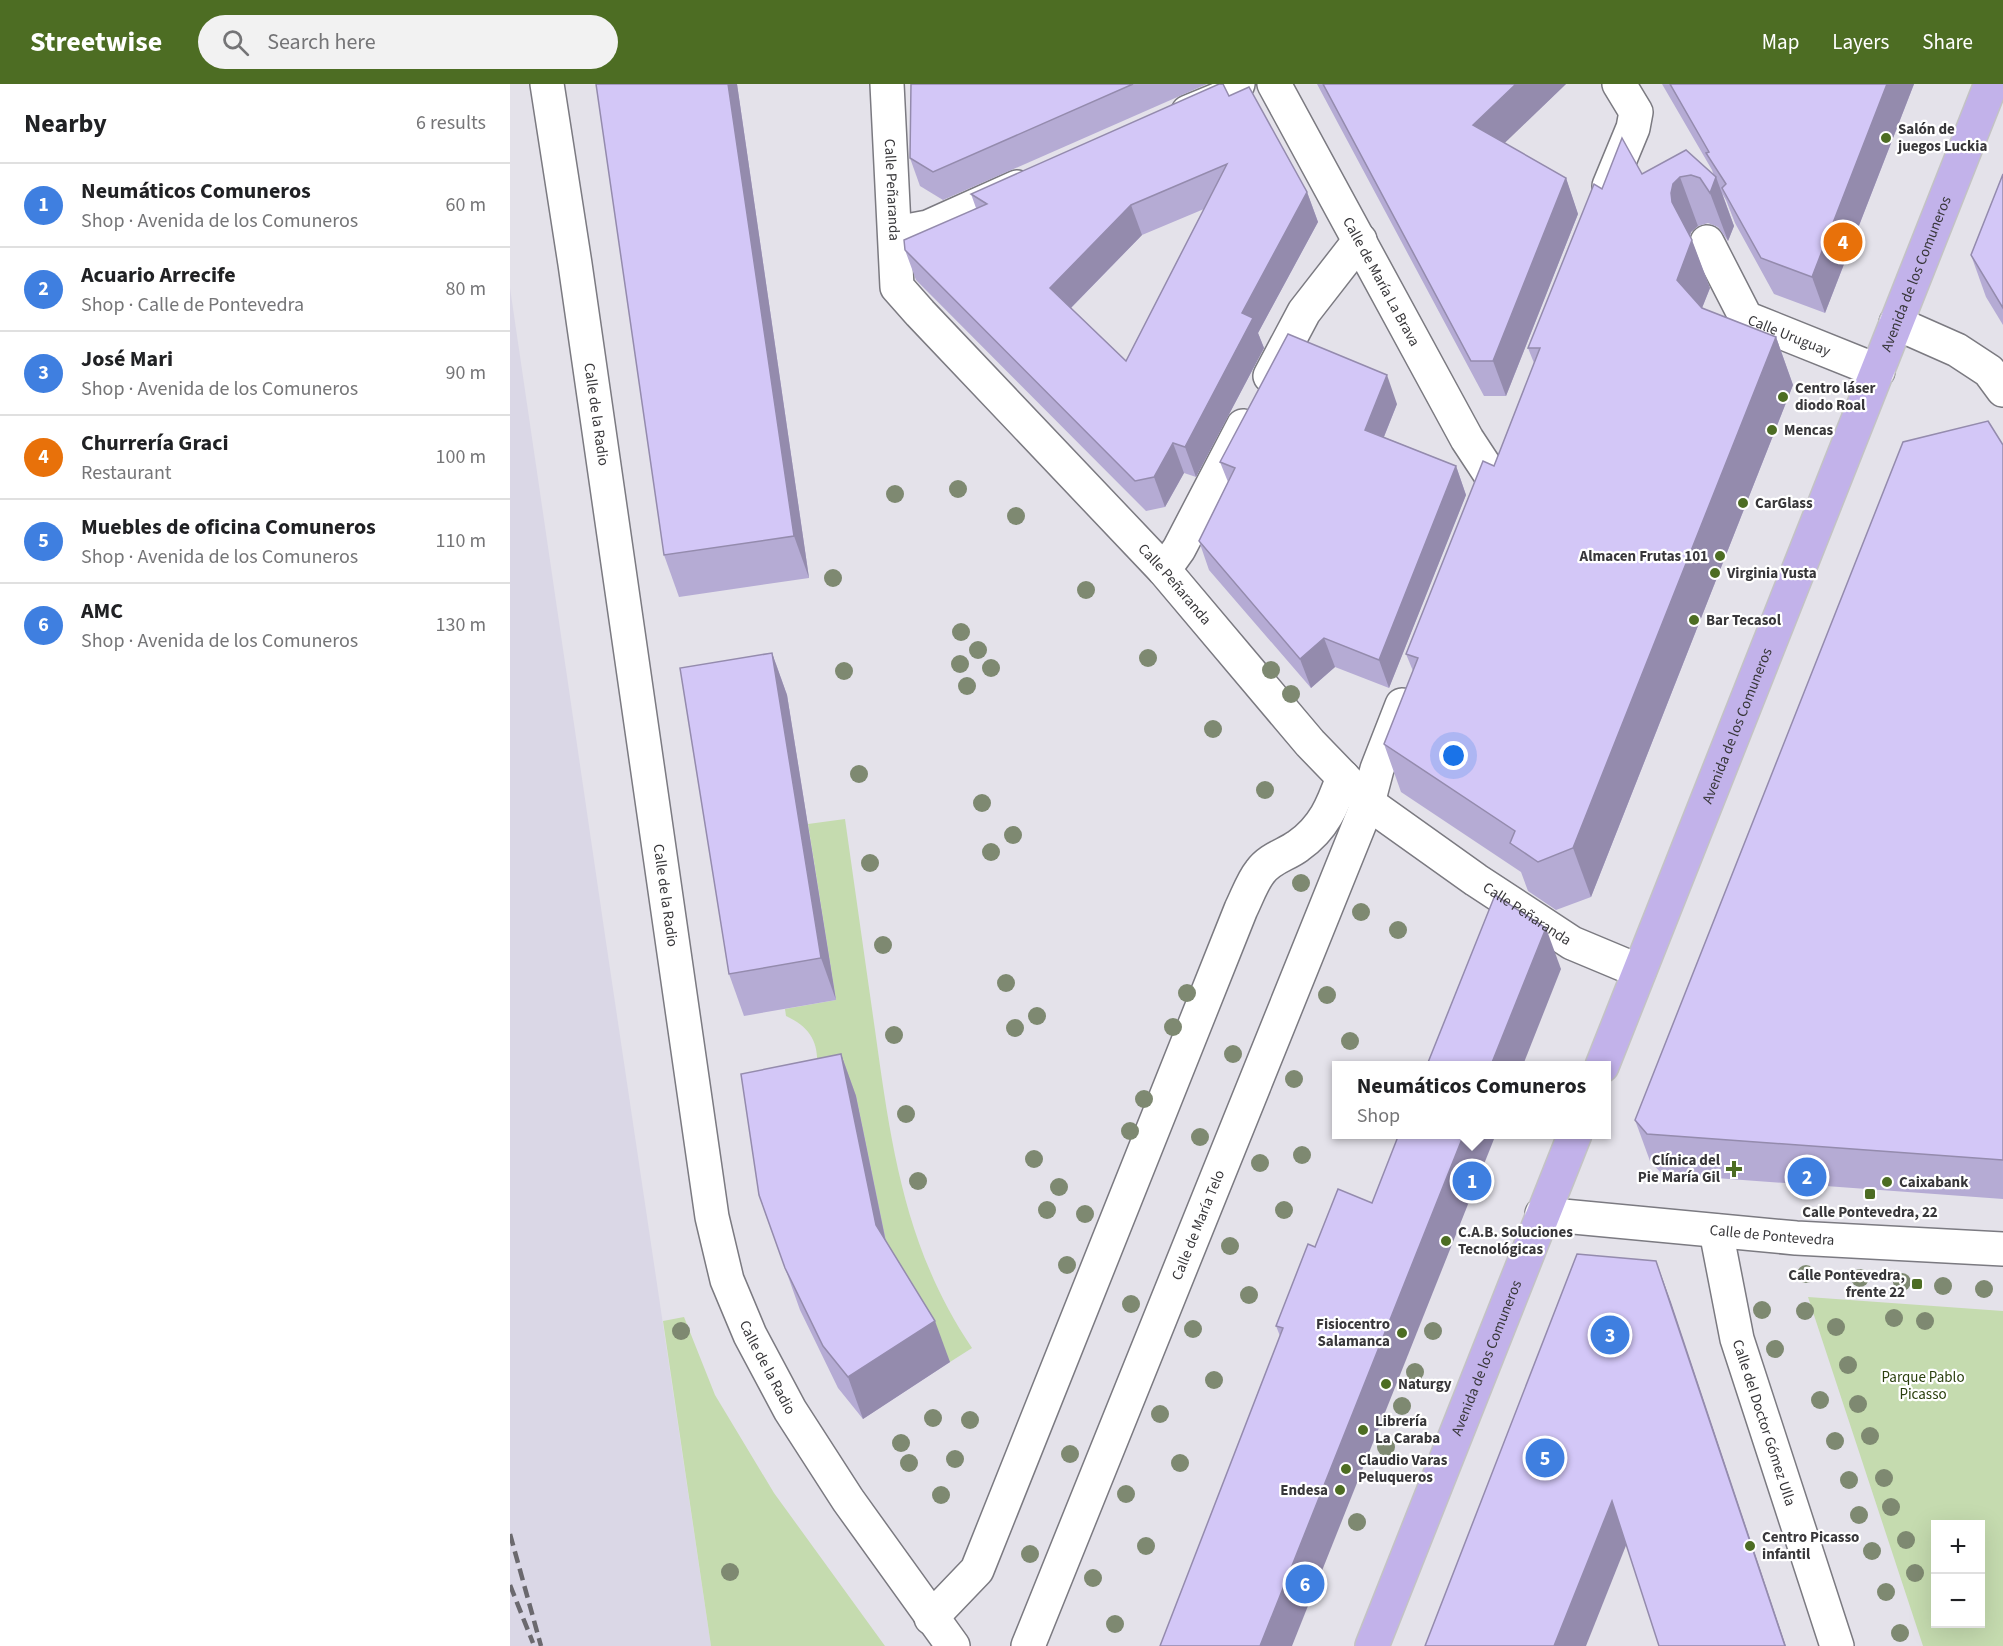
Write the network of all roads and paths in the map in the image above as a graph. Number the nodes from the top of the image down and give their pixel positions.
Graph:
1 (547, 84) edge
2 (887, 84) edge
3 (1238, 84) edge
4 (1274, 84) edge
5 (1619, 84) edge
6 (1991, 84) edge
7 (1162, 123) edge
8 (1045, 175) edge
9 (1598, 212) edge
10 (896, 233) junction
11 (1360, 240) junction
12 (1707, 242) edge
13 (1896, 322) junction
14 (1878, 371) junction
15 (2003, 390) edge
16 (1505, 444) edge
17 (1492, 477) junction
18 (1479, 509) edge
19 (1164, 570) junction
20 (1411, 682) edge
21 (1343, 777) junction
22 (1368, 803) junction
23 (1296, 848) junction
24 (1336, 885) junction
25 (1639, 971) junction
26 (1604, 1061) edge
27 (1573, 1139) edge
28 (1542, 1214) junction
29 (1716, 1231) junction
30 (2003, 1249) edge
31 (931, 1618) junction
32 (952, 1646) edge
33 (1028, 1646) edge
34 (1372, 1646) edge
35 (1837, 1646) edge

1 - 31 street, Calle de la Radio
2 - 10 street, Calle Peñaranda
3 - 7 street
4 - 11 street, Calle de María La Brava
5 - 9 street
6 - 13 main road, Avenida de los Comuneros
8 - 10 street
10 - 19 street, Calle Peñaranda
11 - 17 street, Calle de María La Brava
11 - 19 street
12 - 14 street, Calle Uruguay
13 - 14 main road, Avenida de los Comuneros
13 - 15 street
14 - 25 main road, Avenida de los Comuneros
16 - 17 street
17 - 18 street
19 - 21 street, Calle Peñaranda
20 - 22 street, Calle de María Telo
21 - 22 street, Calle Peñaranda
21 - 23 street
22 - 24 street, Calle de María Telo
22 - 25 street, Calle Peñaranda
23 - 24 street
23 - 31 street
24 - 33 street, Calle de María Telo
25 - 26 main road, Avenida de los Comuneros
27 - 28 main road, Avenida de los Comuneros
28 - 29 street, Calle de Pontevedra
28 - 34 main road, Avenida de los Comuneros
29 - 30 street, Calle de Pontevedra
29 - 35 street, Calle del Doctor Gómez Ulla
31 - 32 street, Calle de la Radio

